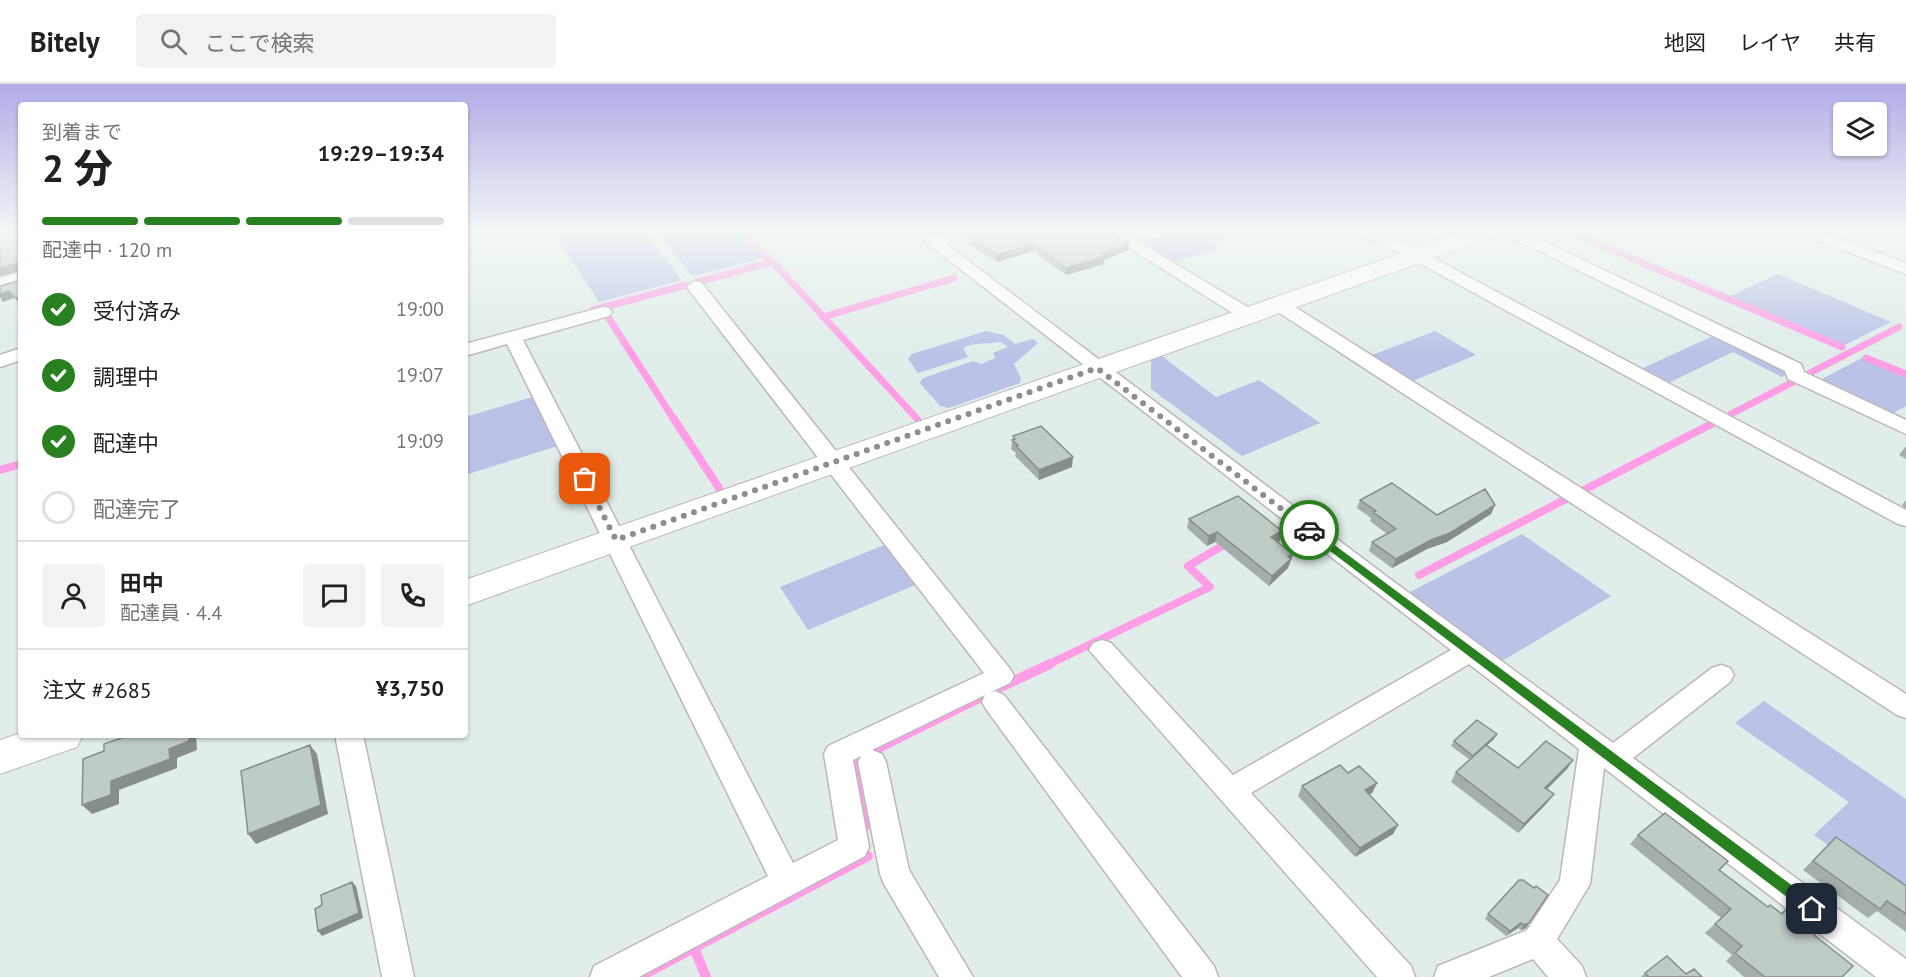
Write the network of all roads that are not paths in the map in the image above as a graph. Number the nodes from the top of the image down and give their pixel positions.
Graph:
1 (973, 272) edge
2 (1177, 272) edge
3 (1369, 272) edge
4 (1447, 272) edge
5 (1594, 272) edge
6 (18, 280) edge
7 (0, 286) edge
8 (695, 286) dead end
9 (1278, 304) junction
10 (603, 312) dead end
11 (1248, 315) junction
12 (513, 337) junction
13 (468, 349) edge
14 (18, 355) edge
15 (0, 361) edge
16 (1097, 368) junction
17 (1906, 428) edge
18 (834, 462) junction
19 (1906, 519) edge
20 (616, 540) junction
21 (468, 592) edge
22 (1102, 650) dead end
23 (1469, 652) junction
24 (1721, 675) dead end
25 (995, 702) dead end
26 (1906, 707) edge
27 (54, 738) edge
28 (351, 738) edge
29 (1603, 752) junction
30 (0, 757) edge
31 (872, 762) dead end
32 (1230, 791) junction
33 (889, 844) junction
34 (854, 847) junction
35 (788, 882) junction
36 (1538, 942) junction
37 (398, 977) edge
38 (606, 977) edge
39 (957, 977) edge
40 (1202, 977) edge
41 (1399, 977) edge
42 (1450, 977) edge
43 (1570, 977) edge
44 (1903, 977) edge

1 - 16 street
2 - 11 street
3 - 9 street
4 - 19 street
5 - 17 street
6 - 7 street
8 - 18 street
9 - 11 street
9 - 26 street
10 - 12 street
11 - 16 street
12 - 13 street
12 - 20 street
14 - 15 street
16 - 18 street
16 - 23 street
18 - 20 street
18 - 34 street
20 - 21 street
20 - 35 street
22 - 32 street
23 - 29 street
23 - 32 street
24 - 29 street
25 - 40 street
27 - 30 street
28 - 37 street
29 - 36 street
29 - 44 street
31 - 33 street
32 - 41 street
33 - 34 street
33 - 39 street
34 - 35 street
35 - 38 street
36 - 42 street
36 - 43 street

